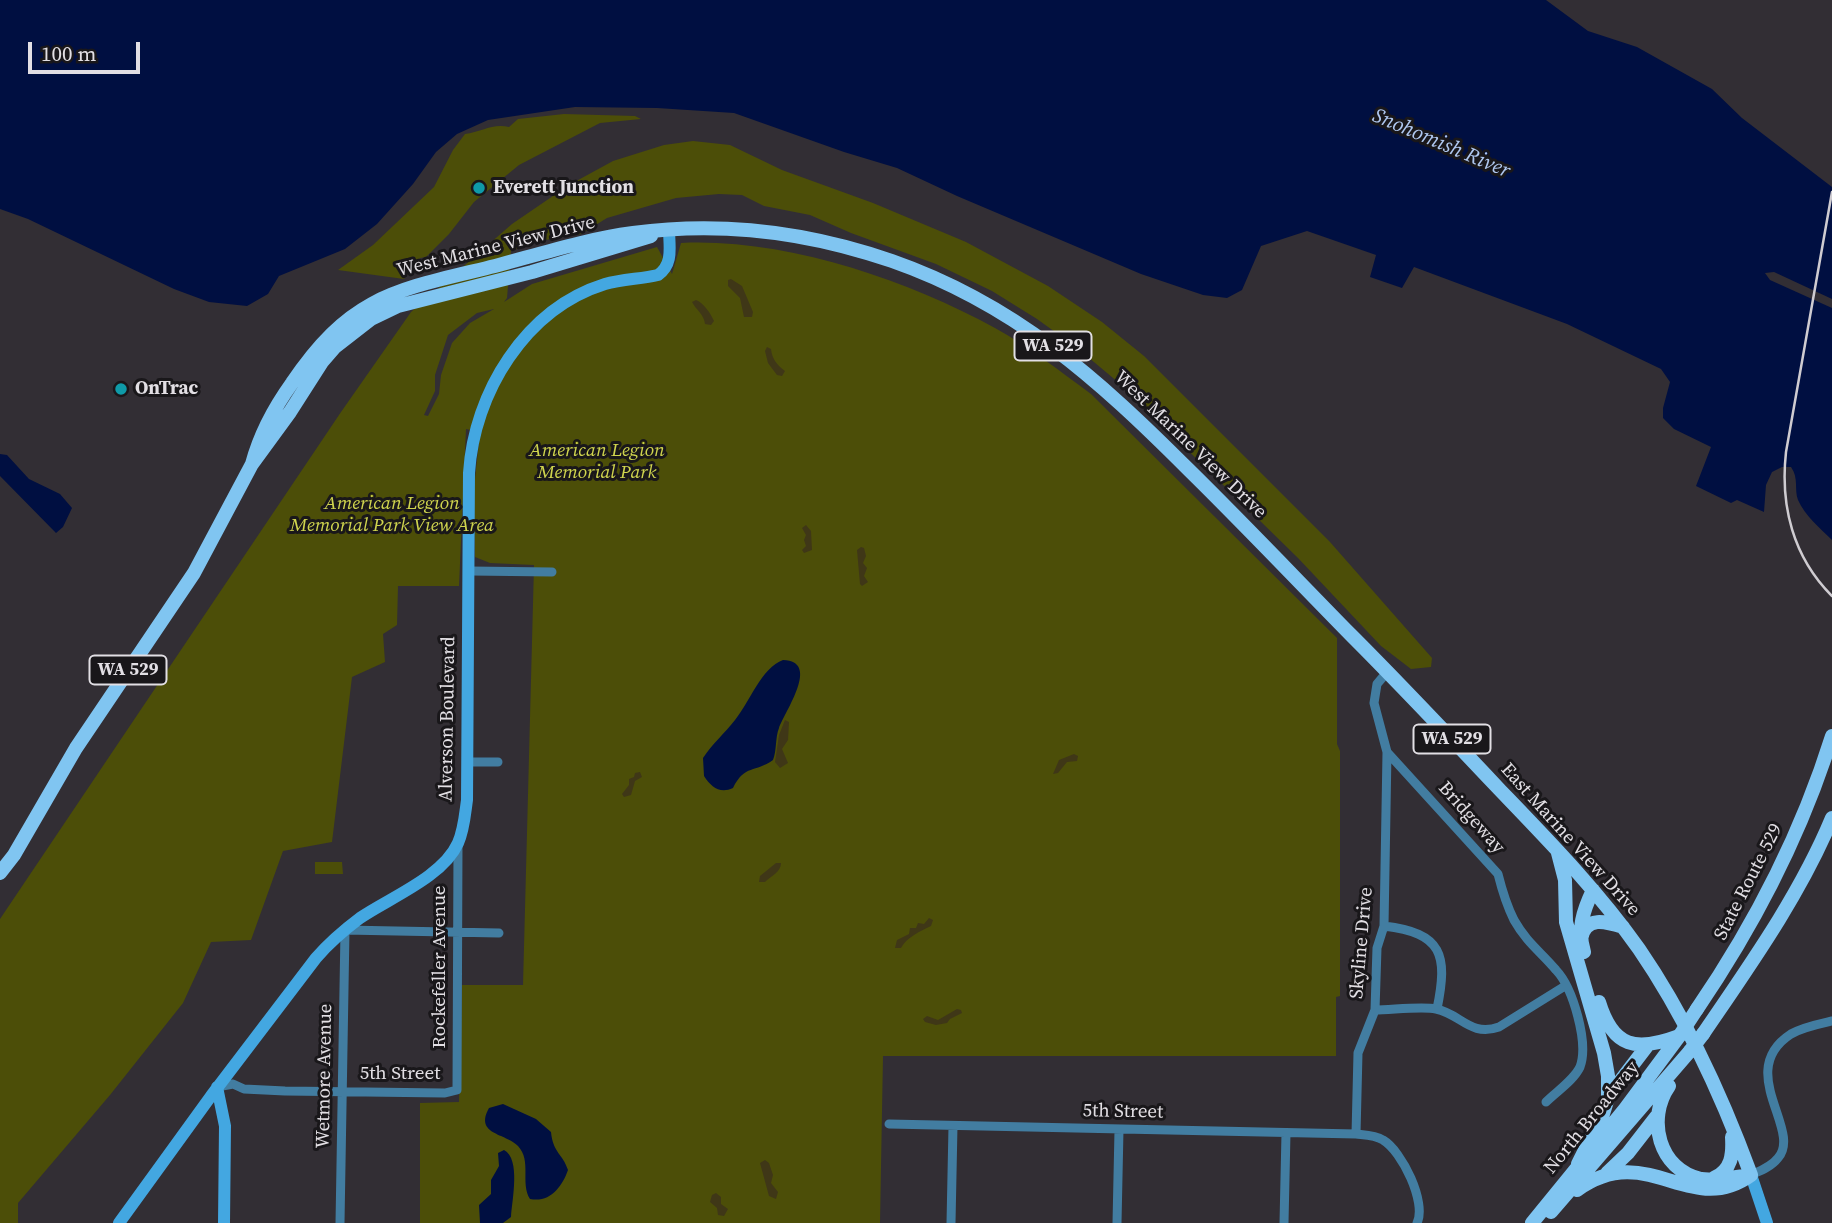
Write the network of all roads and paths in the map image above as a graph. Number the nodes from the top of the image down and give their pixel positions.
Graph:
1 (669, 229) junction
2 (252, 464) junction
3 (470, 571) junction
4 (552, 572) dead end
5 (1347, 630) joint
6 (1388, 671) junction
7 (1832, 736) edge
8 (1387, 752) junction
9 (468, 761) junction
10 (498, 762) dead end
11 (1832, 818) edge
12 (457, 844) junction
13 (1556, 849) junction
14 (0, 873) edge
15 (1593, 890) junction
16 (1566, 922) junction
17 (1384, 926) junction
18 (1623, 927) junction
19 (345, 930) junction
20 (458, 932) junction
21 (499, 933) dead end
22 (1580, 940) junction
23 (1565, 986) junction
24 (1437, 1009) junction
25 (1375, 1010) junction
26 (1832, 1021) edge
27 (1680, 1035) junction
28 (1647, 1046) junction
29 (1690, 1051) junction
30 (217, 1087) junction
31 (457, 1090) joint
32 (343, 1092) junction
33 (1608, 1098) junction
34 (1546, 1102) dead end
35 (1656, 1117) junction
36 (889, 1124) dead end
37 (1732, 1124) junction
38 (953, 1126) junction
39 (1119, 1130) junction
40 (1286, 1133) junction
41 (1356, 1133) junction
42 (1578, 1164) junction
43 (1751, 1175) junction
44 (1603, 1176) junction
45 (1710, 1180) junction
46 (1545, 1218) edge
47 (118, 1223) edge
48 (224, 1223) edge
49 (340, 1223) edge
50 (951, 1223) edge
51 (1117, 1223) edge
52 (1283, 1223) edge
53 (1417, 1223) edge
54 (1532, 1223) edge
55 (1767, 1223) edge

1 - 2 main road, West Marine View Drive / WA 529
1 - 2 main road, West Marine View Drive / WA 529
1 - 3 main road, Alverson Boulevard
1 - 5 main road, West Marine View Drive / WA 529
2 - 14 main road, West Marine View Drive / WA 529
3 - 4 street
3 - 9 main road, Alverson Boulevard
5 - 6 main road, East Marine View Drive / WA 529
6 - 8 street, Bridgeway
6 - 13 main road, East Marine View Drive / WA 529
7 - 27 main road, State Route 529, bridge
8 - 17 street, Skyline Drive
8 - 23 street, Bridgeway
9 - 10 street
9 - 12 main road, Alverson Boulevard
11 - 29 main road, State Route 529, bridge
12 - 19 main road, Alverson Boulevard
12 - 20 street, Rockefeller Avenue
13 - 15 main road, East Marine View Drive / WA 529
13 - 16 main road
15 - 16 main road
15 - 18 main road, East Marine View Drive / WA 529
15 - 22 main road
16 - 33 main road
17 - 24 street
17 - 25 street, Skyline Drive
18 - 22 main road
18 - 37 main road, East Marine View Drive / WA 529
19 - 20 street
19 - 30 main road, Alverson Boulevard
19 - 32 street, Wetmore Avenue
20 - 21 street
20 - 31 street, Rockefeller Avenue
22 - 28 main road
23 - 24 street
23 - 34 street, Bridgeway
24 - 25 street
25 - 41 street, Skyline Drive
26 - 43 street
27 - 28 main road
27 - 42 main road, North Broadway
28 - 33 main road
29 - 35 main road
29 - 46 main road, North Broadway
30 - 32 street, 5th Street
30 - 47 main road, Alverson Boulevard
30 - 48 main road
31 - 32 street, 5th Street
32 - 49 street, Wetmore Avenue
33 - 42 main road
35 - 44 main road
35 - 45 main road
36 - 38 street, 5th Street
37 - 43 main road, East Marine View Drive / WA 529
37 - 45 main road, WA 529
38 - 39 street, 5th Street
38 - 50 street
39 - 40 street, 5th Street
39 - 51 street
40 - 41 street, 5th Street
40 - 52 street
41 - 53 street, 5th Street
42 - 54 main road, North Broadway
43 - 44 main road
43 - 45 main road
43 - 55 main road, East Marine View Drive
44 - 46 main road

